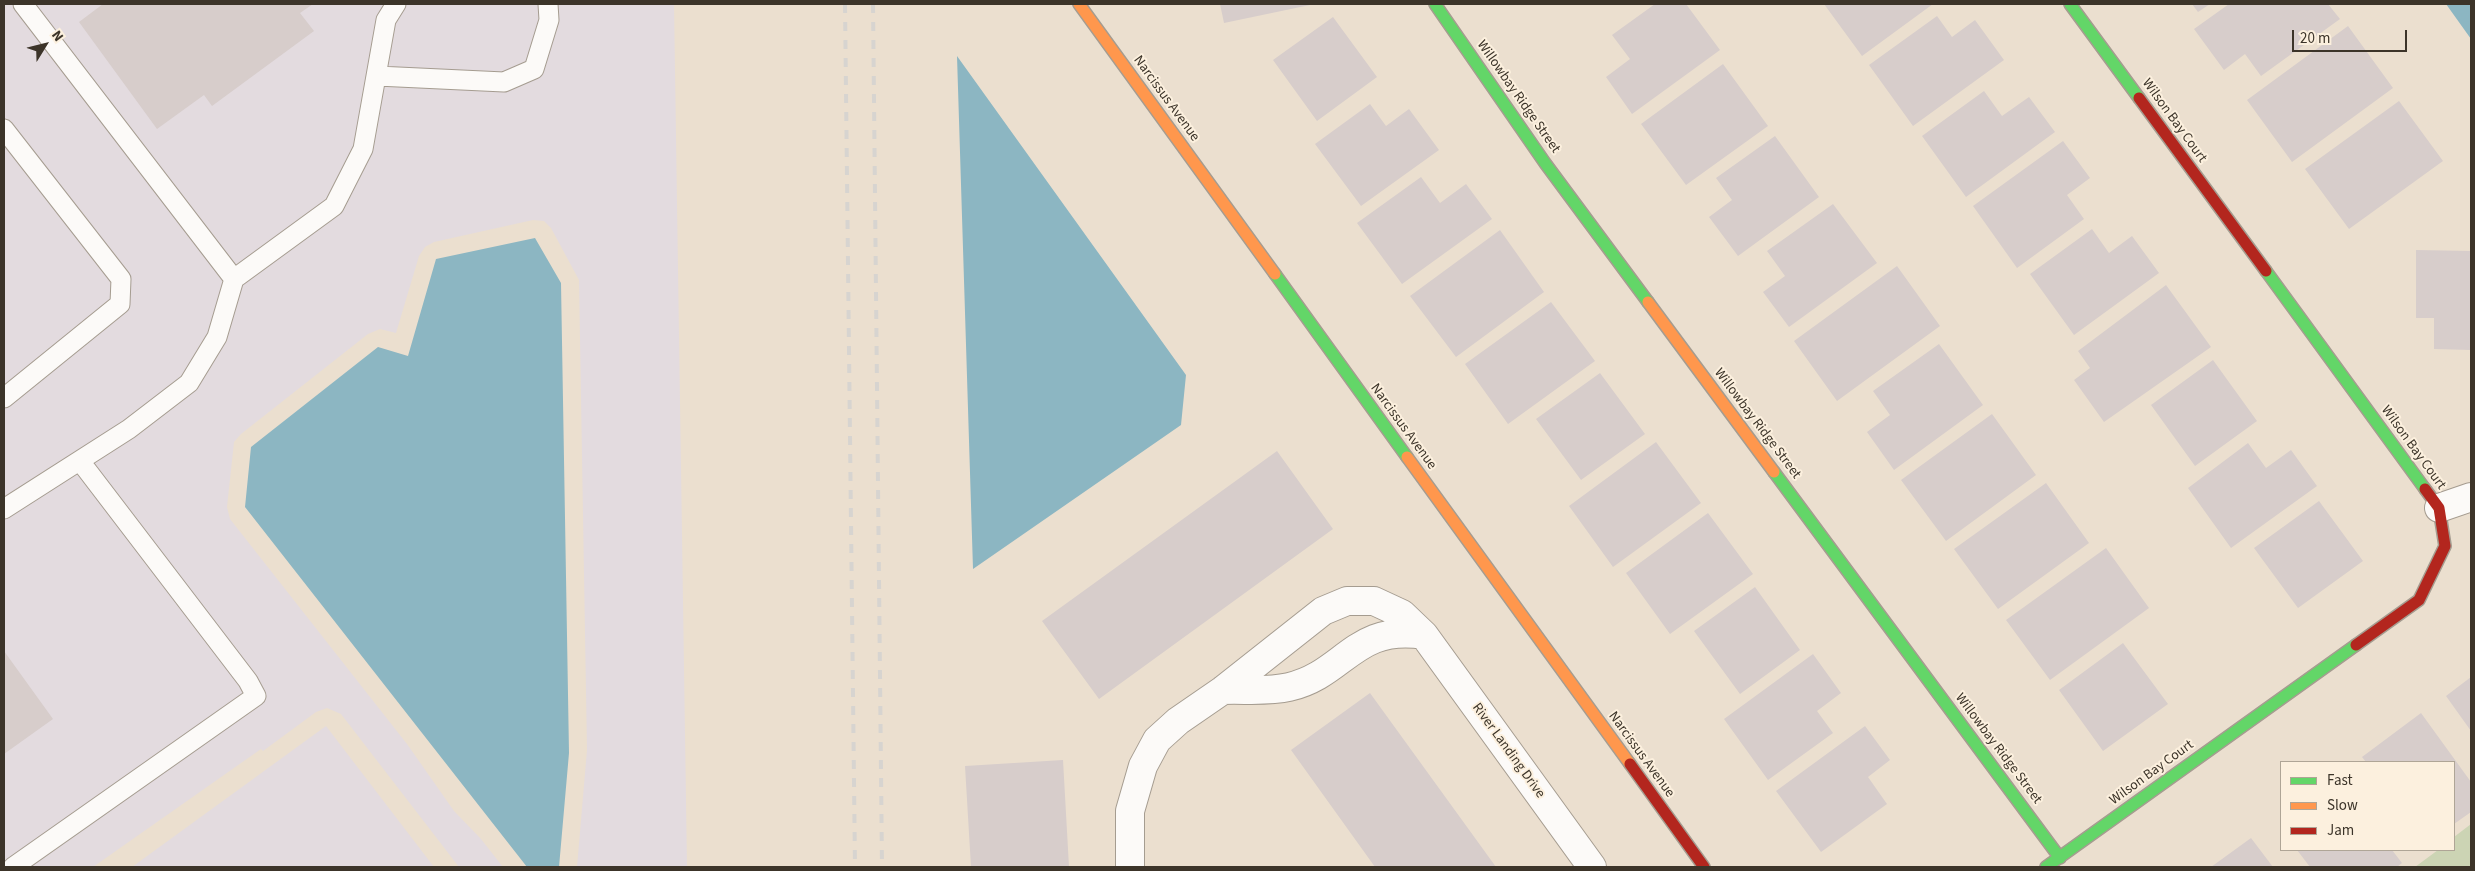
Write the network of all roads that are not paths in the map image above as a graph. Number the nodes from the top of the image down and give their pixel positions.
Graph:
1 (23, 4) edge
2 (396, 4) edge
3 (548, 4) edge
4 (1079, 4) edge
5 (1435, 4) edge
6 (2070, 4) edge
7 (376, 76) junction
8 (4, 129) edge
9 (234, 280) junction
10 (4, 398) edge
11 (80, 460) junction
12 (2471, 497) edge
13 (2439, 508) junction
14 (4, 509) edge
15 (1424, 635) junction
16 (1223, 690) junction
17 (2060, 858) junction
18 (12, 867) edge
19 (1130, 867) edge
20 (1592, 867) edge
21 (1704, 867) edge
22 (2046, 867) edge

1 - 9 lane
2 - 7 lane
3 - 7 lane
4 - 21 street, Narcissus Avenue
5 - 17 street, Willowbay Ridge Street
6 - 13 street, Wilson Bay Court
7 - 9 lane
8 - 10 lane
9 - 11 lane
11 - 14 lane
11 - 18 lane
12 - 13 street
13 - 17 street, Wilson Bay Court
15 - 16 street
15 - 16 street, River Landing Drive
15 - 20 street, River Landing Drive
16 - 19 street, River Landing Drive
17 - 22 street, Wilson Bay Court

